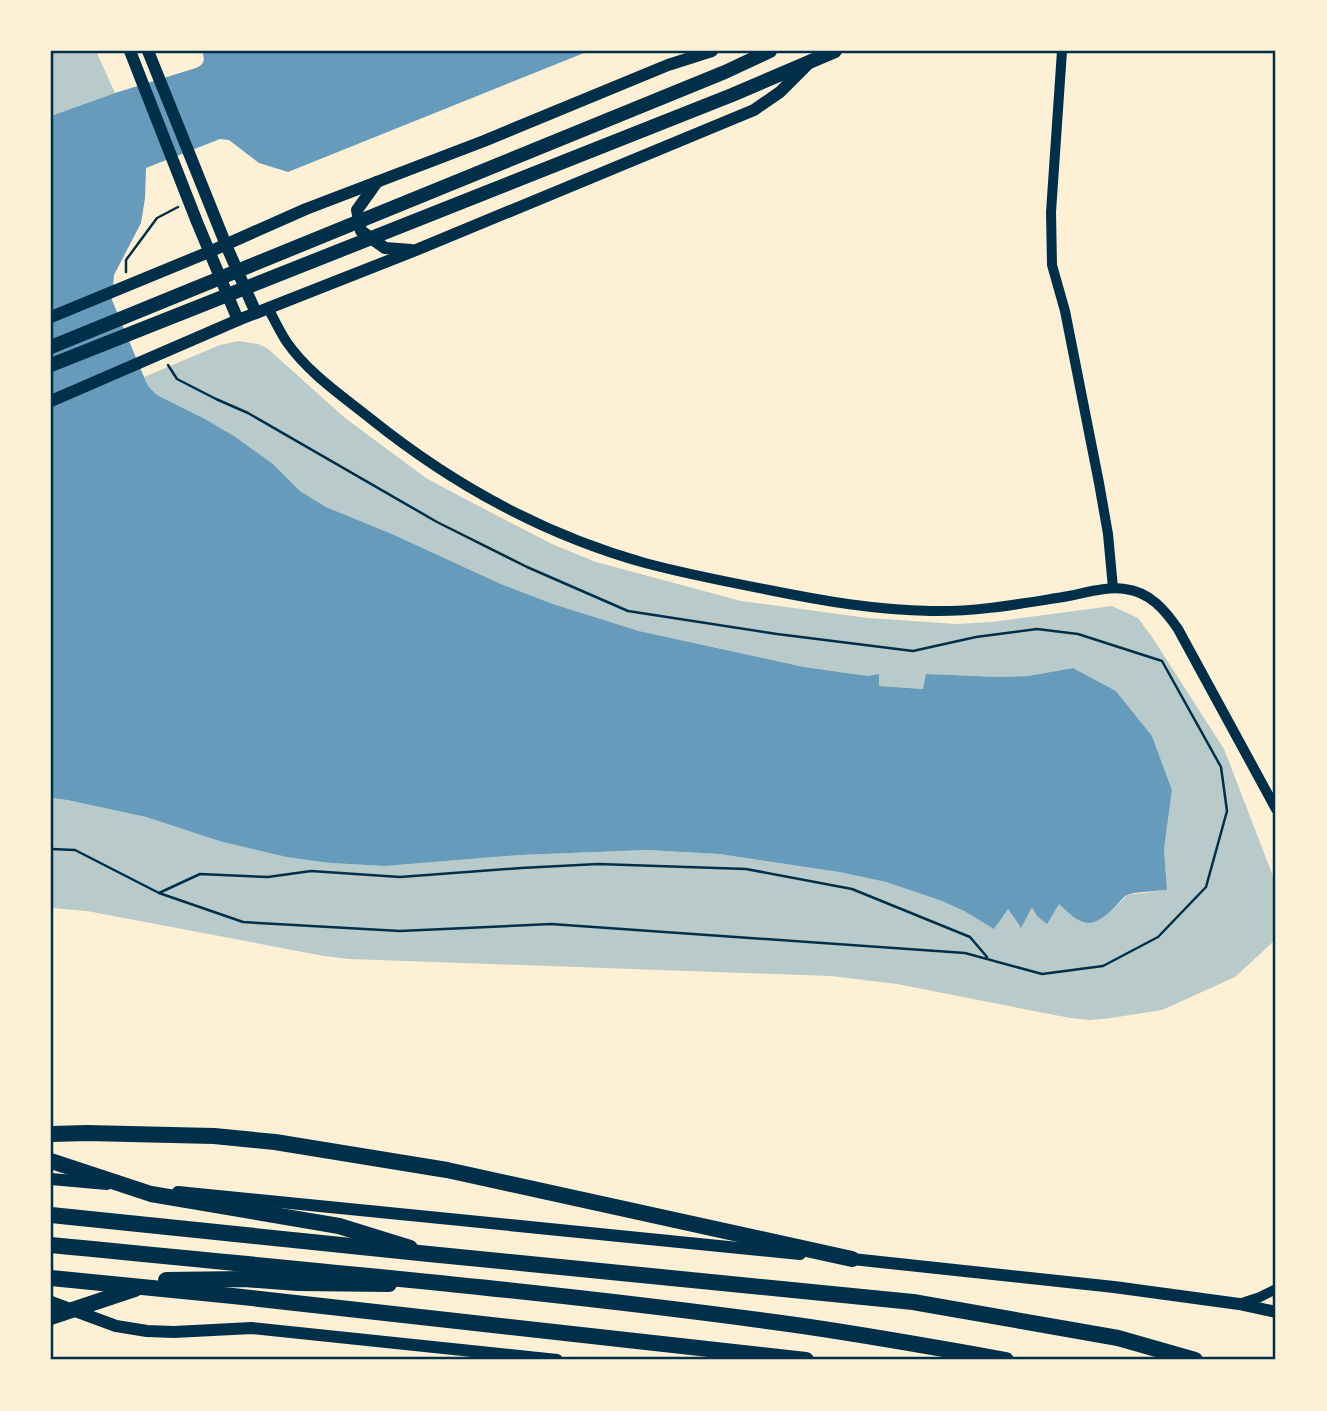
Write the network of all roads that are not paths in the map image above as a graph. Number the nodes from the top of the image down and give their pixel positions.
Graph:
1 (148, 51) edge
2 (712, 51) edge
3 (770, 51) edge
4 (835, 51) edge
5 (1062, 51) edge
6 (131, 53) edge
7 (811, 62) junction
8 (377, 182) junction
9 (226, 244) junction
10 (416, 250) junction
11 (209, 252) junction
12 (262, 311) junction
13 (51, 317) edge
14 (238, 320) junction
15 (51, 347) edge
16 (51, 365) edge
17 (51, 401) edge
18 (1114, 588) junction
19 (1276, 809) edge
20 (51, 1134) edge
21 (51, 1161) edge
22 (51, 1179) edge
23 (51, 1215) edge
24 (51, 1245) edge
25 (429, 1254) junction
26 (852, 1259) junction
27 (57, 1279) edge
28 (465, 1286) junction
29 (1276, 1289) edge
30 (1239, 1304) junction
31 (52, 1308) edge
32 (1276, 1312) edge
33 (557, 1360) edge
34 (806, 1360) edge
35 (1006, 1360) edge
36 (1195, 1360) edge

1 - 9 main road
2 - 8 main road
3 - 15 main road
4 - 7 main road
5 - 18 street
6 - 11 main road
7 - 10 main road
7 - 16 main road
8 - 9 main road
8 - 10 main road
9 - 11 main road
9 - 12 main road
10 - 12 main road
11 - 13 main road
11 - 14 main road
12 - 14 main road
12 - 18 street
14 - 17 main road
18 - 19 street
20 - 26 highway
21 - 25 highway
22 - 26 main road
23 - 25 highway
24 - 28 highway
25 - 36 highway
26 - 30 main road
27 - 34 highway
28 - 31 highway
28 - 35 highway
29 - 30 street
30 - 32 main road
31 - 33 main road

